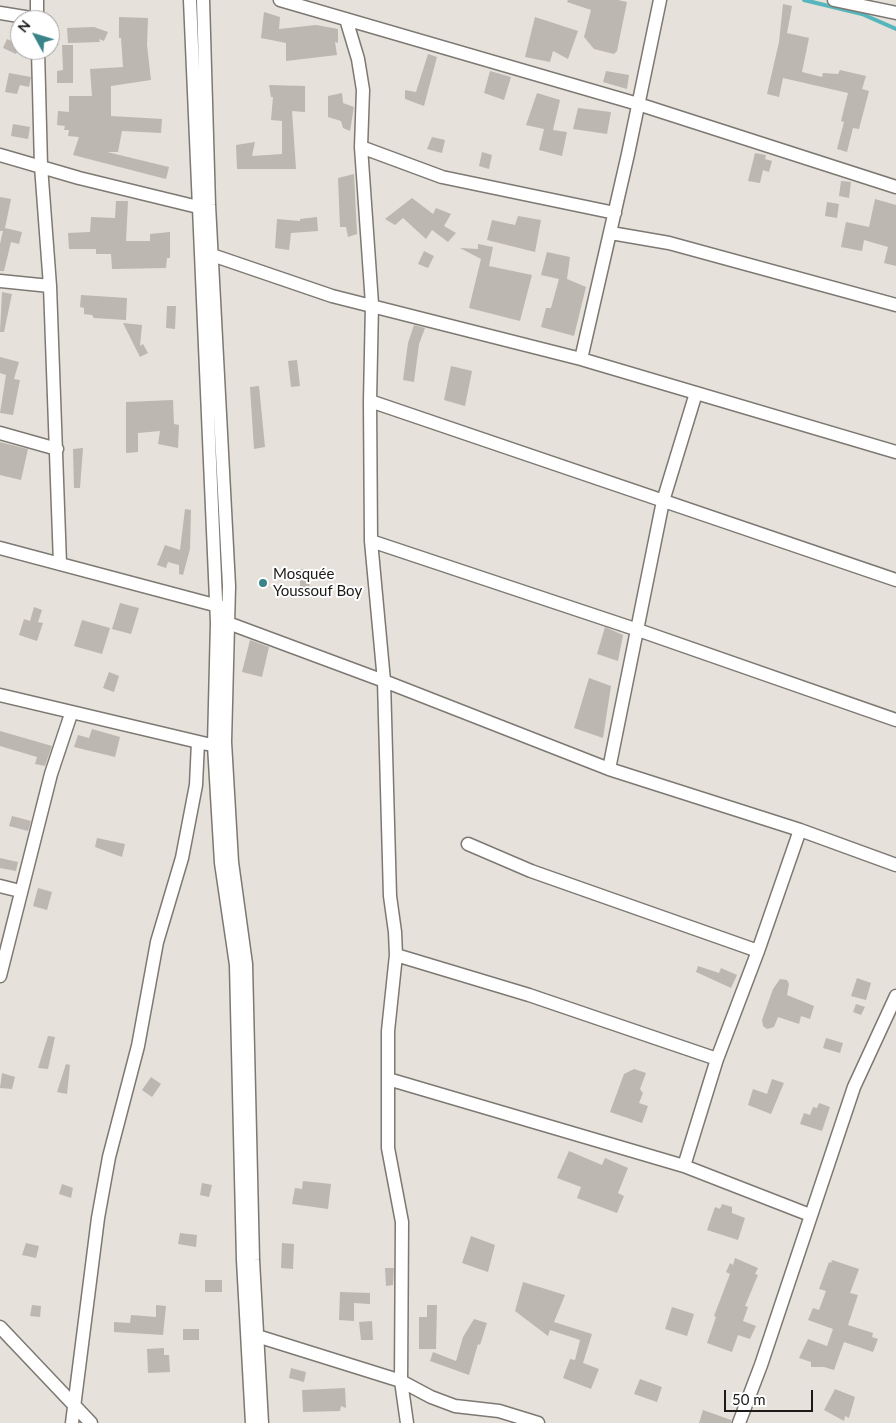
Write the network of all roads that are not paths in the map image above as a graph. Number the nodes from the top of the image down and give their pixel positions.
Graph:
1 (190, 0) edge
2 (203, 0) edge
3 (280, 0) edge
4 (660, 0) edge
5 (834, 0) edge
6 (896, 13) edge
7 (346, 19) junction
8 (38, 60) edge
9 (638, 104) junction
10 (361, 147) junction
11 (0, 155) edge
12 (41, 166) junction
13 (896, 187) edge
14 (198, 206) junction
15 (616, 212) junction
16 (611, 233) junction
17 (212, 256) junction
18 (0, 281) edge
19 (50, 286) junction
20 (372, 304) junction
21 (896, 305) edge
22 (581, 359) junction
23 (696, 393) junction
24 (370, 401) junction
25 (0, 433) edge
26 (57, 448) junction
27 (896, 452) edge
28 (663, 501) junction
29 (371, 541) junction
30 (0, 548) edge
31 (60, 564) junction
32 (896, 580) edge
33 (222, 607) junction
34 (228, 624) junction
35 (638, 630) junction
36 (384, 681) junction
37 (0, 695) edge
38 (71, 714) junction
39 (896, 720) edge
40 (198, 742) junction
41 (214, 745) junction
42 (609, 769) junction
43 (800, 830) junction
44 (468, 844) dead end
45 (896, 865) edge
46 (0, 886) edge
47 (20, 891) junction
48 (758, 951) junction
49 (396, 955) junction
50 (0, 976) edge
51 (896, 996) edge
52 (717, 1059) junction
53 (388, 1079) junction
54 (684, 1166) junction
55 (810, 1215) junction
56 (0, 1327) edge
57 (257, 1336) junction
58 (401, 1381) junction
59 (74, 1406) junction
60 (72, 1423) edge
61 (90, 1423) edge
62 (252, 1423) edge
63 (262, 1423) edge
64 (407, 1423) edge
65 (538, 1423) edge
66 (739, 1423) edge

1 - 14 street
2 - 17 street
3 - 7 street
4 - 9 street
5 - 6 street
7 - 9 street
7 - 10 street
8 - 12 street
9 - 13 street
9 - 15 street
10 - 15 street
10 - 20 street
11 - 12 street
12 - 14 street
12 - 19 street
14 - 33 street
15 - 16 street
16 - 21 street
16 - 22 street
17 - 20 street
17 - 33 street
18 - 19 street
19 - 26 street
20 - 22 street
20 - 24 street
22 - 23 street
23 - 27 street
23 - 28 street
24 - 28 street
24 - 29 street
25 - 26 street
26 - 31 street
28 - 32 street
28 - 35 street
29 - 35 street
29 - 36 street
30 - 31 street
31 - 33 street
33 - 34 street
33 - 41 street
34 - 36 street
34 - 57 street
35 - 39 street
35 - 42 street
36 - 42 street
36 - 49 street
37 - 38 street
38 - 40 street
38 - 47 street
40 - 41 street
40 - 59 street
41 - 62 street
42 - 43 street
43 - 45 street
43 - 48 street
44 - 48 street
46 - 47 street
47 - 50 street
48 - 52 street
49 - 52 street
49 - 53 street
51 - 55 street
52 - 54 street
53 - 54 street
53 - 58 street
54 - 55 street
55 - 66 street
56 - 59 street
57 - 58 street
57 - 63 street
58 - 64 street
58 - 65 street
59 - 60 street
59 - 61 street

